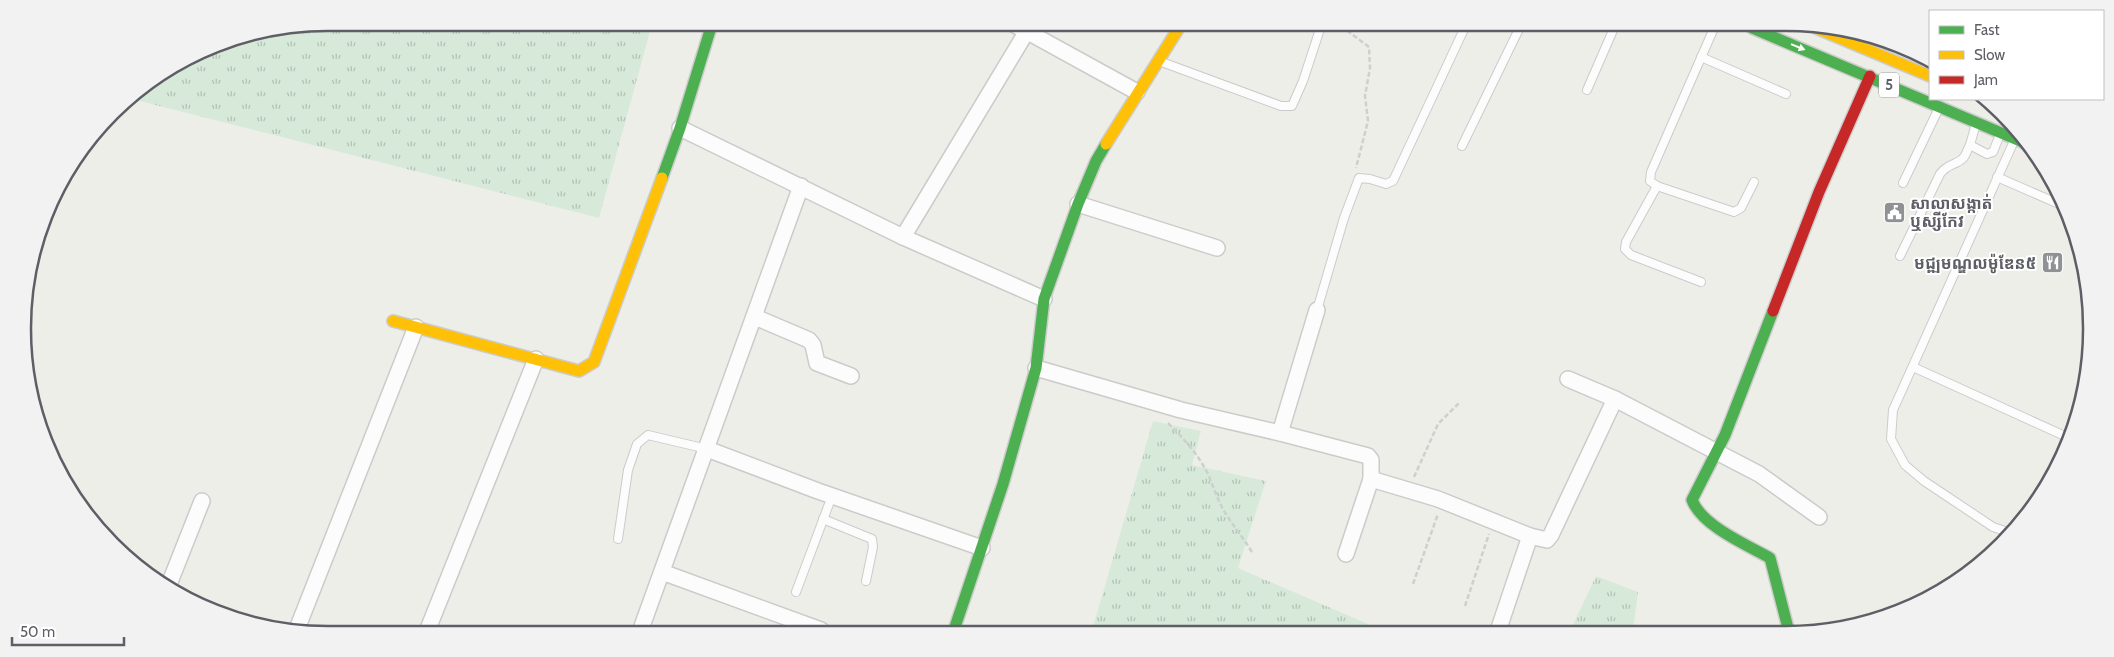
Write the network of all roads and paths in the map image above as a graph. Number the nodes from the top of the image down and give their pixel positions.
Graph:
1 (710, 31) edge
2 (1019, 31) edge
3 (1026, 31) edge
4 (1177, 31) edge
5 (1318, 31) edge
6 (1348, 31) edge
7 (1463, 31) edge
8 (1518, 31) edge
9 (1613, 31) edge
10 (1713, 31) edge
11 (1759, 31) edge
12 (1834, 36) edge
13 (1701, 57) junction
14 (1157, 60) junction
15 (1870, 76) junction
16 (1929, 76) edge
17 (1587, 90) dead end
18 (1137, 92) junction
19 (1786, 94) dead end
20 (1929, 98) edge
21 (1941, 103) edge
22 (1976, 122) junction
23 (680, 128) junction
24 (2001, 133) junction
25 (2012, 137) edge
26 (2017, 143) edge
27 (1970, 145) junction
28 (1462, 146) dead end
29 (1997, 177) junction
30 (1359, 178) junction
31 (1754, 182) dead end
32 (1903, 183) dead end
33 (801, 186) junction
34 (1657, 186) junction
35 (2054, 202) edge
36 (1078, 204) junction
37 (903, 237) junction
38 (1217, 248) dead end
39 (1900, 256) dead end
40 (1701, 282) dead end
41 (1044, 299) junction
42 (1317, 310) joint
43 (755, 317) junction
44 (394, 321) dead end
45 (416, 327) junction
46 (536, 360) junction
47 (1912, 366) junction
48 (1036, 368) junction
49 (851, 376) dead end
50 (1568, 379) dead end
51 (1615, 399) junction
52 (1460, 402) dead end
53 (1164, 418) dead end
54 (1280, 433) junction
55 (2063, 435) edge
56 (706, 449) junction
57 (1716, 452) junction
58 (1371, 479) junction
59 (1409, 490) junction
60 (832, 496) junction
61 (202, 501) dead end
62 (1443, 501) junction
63 (1819, 517) dead end
64 (823, 519) junction
65 (1494, 521) junction
66 (2003, 530) edge
67 (1530, 536) junction
68 (618, 539) dead end
69 (982, 548) junction
70 (1252, 554) dead end
71 (1346, 554) dead end
72 (662, 572) junction
73 (171, 580) edge
74 (866, 581) dead end
75 (1413, 584) dead end
76 (796, 592) dead end
77 (1465, 606) dead end
78 (299, 624) edge
79 (429, 626) edge
80 (642, 626) edge
81 (810, 626) edge
82 (955, 626) edge
83 (1500, 626) edge
84 (1787, 626) edge

1 - 23 main road
2 - 37 street
3 - 18 street
4 - 14 main road
5 - 14 lane
6 - 30 path
7 - 30 lane
8 - 28 lane
9 - 17 lane
10 - 13 lane
11 -> 15 main road, 5
12 - 16 main road, 5
13 - 19 lane
13 - 34 lane
14 - 18 main road
15 - 20 main road, 5
15 - 57 main road
18 - 36 main road
21 - 22 main road, 5
21 - 32 lane
22 - 24 main road, 5
22 - 27 lane
23 - 33 street
23 - 46 main road
24 - 25 main road, 5
24 - 27 lane
26 - 29 lane
27 - 39 lane
29 - 35 lane
29 - 47 lane
30 - 42 lane
31 - 34 lane
33 - 37 street
33 - 43 street
34 - 40 lane
36 - 38 street
36 - 41 main road
37 - 41 street
41 - 48 main road
42 - 54 street
43 - 49 street
43 - 56 street
44 - 45 main road
45 - 46 main road
45 - 78 street
46 - 79 street
47 - 55 lane
47 - 66 lane
48 - 54 street
48 - 69 main road
50 - 51 street
51 - 57 street
51 - 67 street
52 - 59 path
53 - 70 path
54 - 58 street
56 - 60 street
56 - 68 lane
56 - 72 street
57 - 63 street
57 - 84 main road
58 - 59 street
58 - 71 street
59 - 62 street
60 - 64 lane
60 - 69 street
61 - 73 street
62 - 65 street
62 - 75 path
64 - 74 lane
64 - 76 lane
65 - 67 street
65 - 77 path
67 - 83 street
69 - 82 main road
72 - 80 street
72 - 81 street

